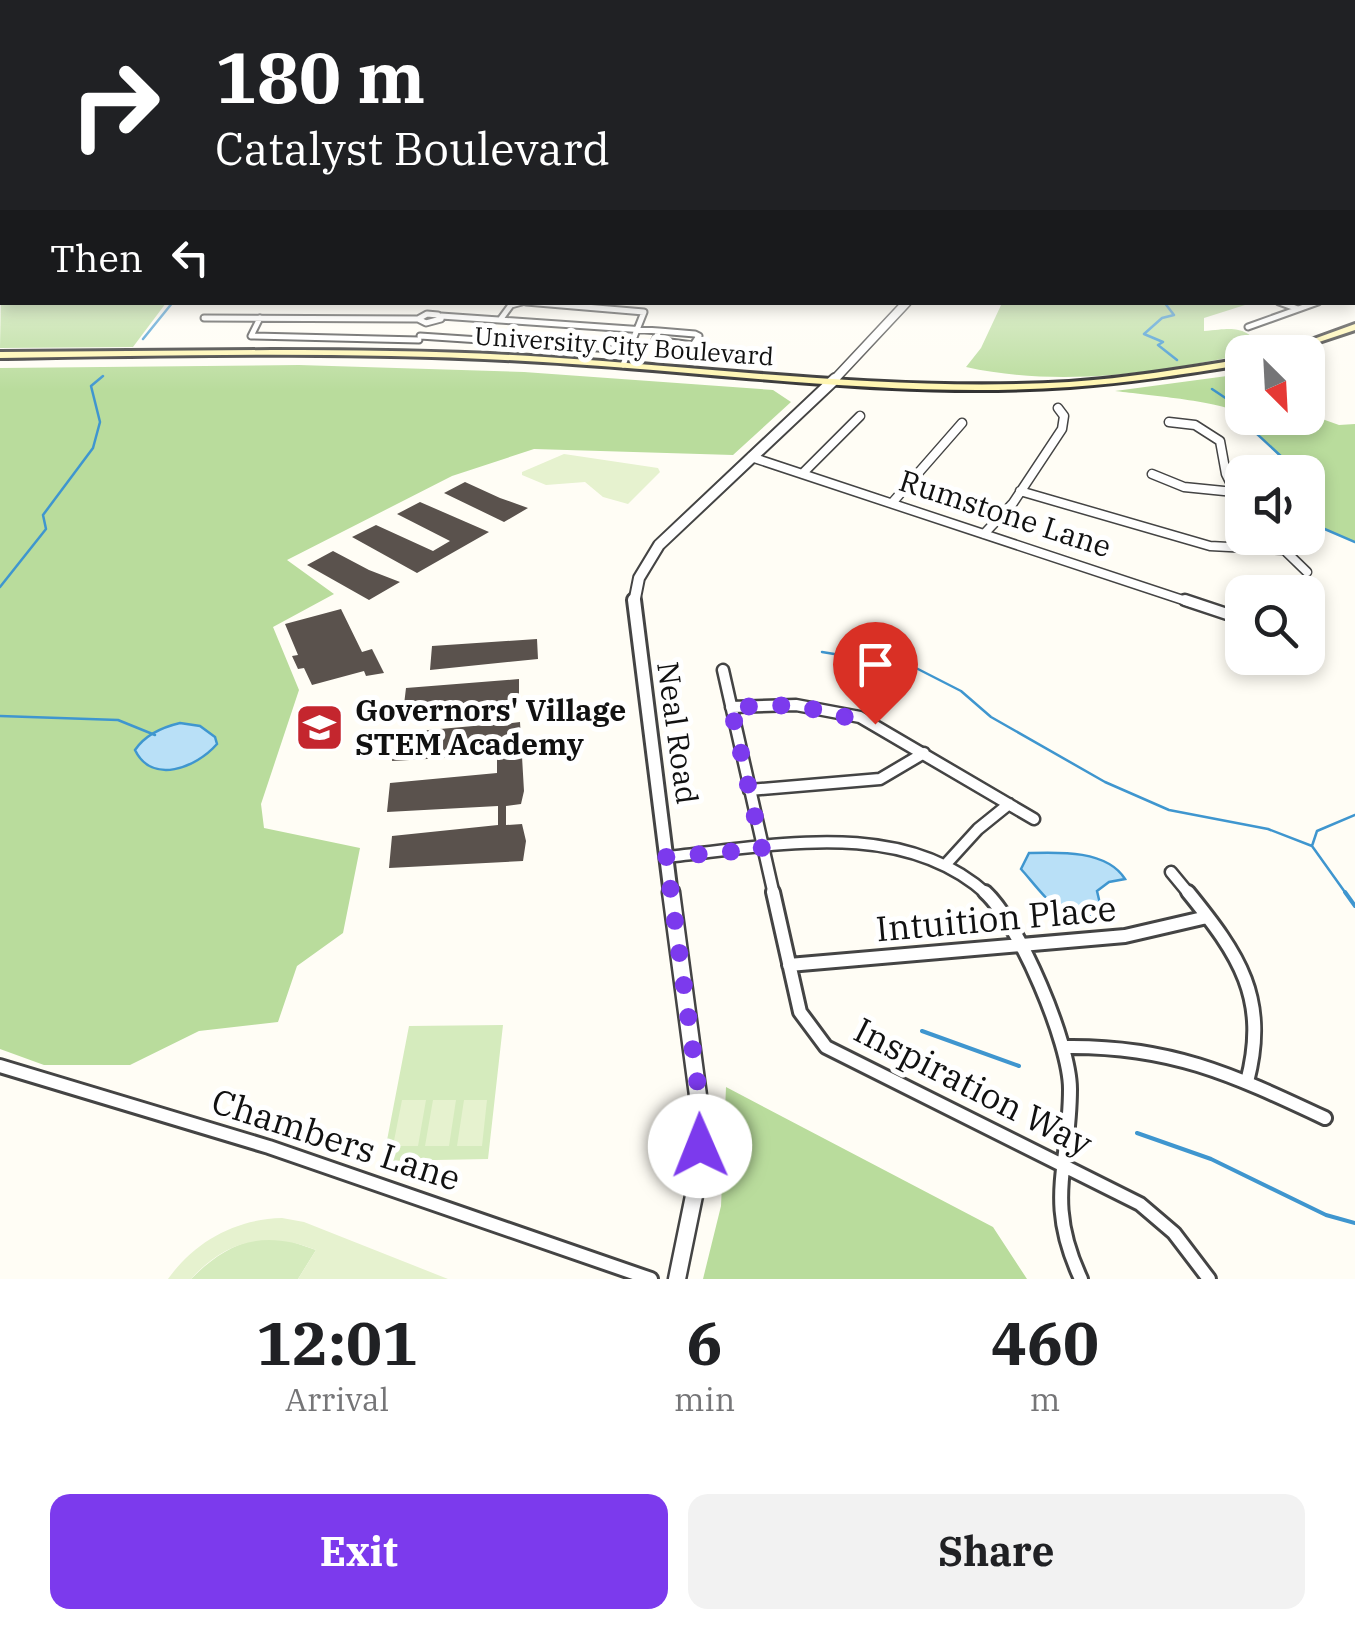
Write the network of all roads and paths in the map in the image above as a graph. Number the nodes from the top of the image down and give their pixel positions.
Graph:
1 (514, 305) edge
2 (568, 305) edge
3 (904, 305) edge
4 (1286, 305) edge
5 (1310, 305) edge
6 (1298, 310) junction
7 (441, 316) junction
8 (204, 318) dead end
9 (260, 318) junction
10 (418, 319) junction
11 (500, 320) junction
12 (428, 323) junction
13 (576, 326) junction
14 (1248, 327) dead end
15 (1355, 328) edge
16 (639, 330) junction
17 (660, 331) junction
18 (1355, 336) edge
19 (420, 338) junction
20 (1325, 338) edge
21 (563, 346) junction
22 (1325, 347) edge
23 (612, 349) dead end
24 (412, 354) junction
25 (0, 355) edge
26 (320, 360) junction
27 (0, 363) edge
28 (623, 365) junction
29 (1225, 369) edge
30 (829, 384) junction
31 (1058, 408) dead end
32 (860, 416) dead end
33 (1170, 422) dead end
34 (962, 423) dead end
35 (751, 457) junction
36 (1225, 469) edge
37 (803, 473) junction
38 (1152, 474) dead end
39 (1020, 491) junction
40 (1225, 491) edge
41 (892, 503) junction
42 (984, 534) junction
43 (1225, 547) edge
44 (1289, 555) edge
45 (1307, 572) dead end
46 (1225, 613) edge
47 (723, 670) dead end
48 (731, 707) junction
49 (924, 753) junction
50 (749, 790) junction
51 (1009, 804) junction
52 (1034, 819) dead end
53 (762, 849) junction
54 (666, 857) junction
55 (947, 863) junction
56 (1171, 872) dead end
57 (1207, 918) junction
58 (1021, 945) junction
59 (788, 965) junction
60 (1062, 1046) junction
61 (0, 1066) edge
62 (1248, 1082) junction
63 (1325, 1118) dead end
64 (1058, 1164) junction
65 (651, 1279) edge
66 (677, 1279) edge
67 (1081, 1279) edge
68 (1209, 1279) edge

1 - 11 street
2 - 16 street
3 - 30 street, Neal Road
4 - 6 street
5 - 6 street
6 - 14 street
7 - 10 street
7 - 11 street
7 - 12 street
8 - 9 street
9 - 10 street
9 - 19 street
10 - 12 street
11 - 13 street
12 - 19 street
13 - 16 street
13 - 21 street
15 - 20 main road
16 - 17 street
16 - 28 street
17 - 17 street
18 - 22 main road
19 - 21 street
19 - 24 street
21 - 23 street
24 - 25 main road, University City Boulevard
24 - 26 main road
24 - 28 main road, University City Boulevard
26 - 27 main road, University City Boulevard
26 - 30 main road, University City Boulevard
28 - 30 main road, University City Boulevard
29 - 30 main road, University City Boulevard
30 - 35 street, Neal Road
31 - 39 street
32 - 37 street
33 - 36 street
34 - 41 street
35 - 37 street, Rumstone Lane
35 - 54 street, Neal Road
37 - 41 street, Rumstone Lane
38 - 40 street
39 - 42 street
39 - 43 street
41 - 42 street, Rumstone Lane
42 - 46 street, Rumstone Lane
44 - 45 street
47 - 48 street, Inspiration Way
48 - 49 street
48 - 50 street, Inspiration Way
49 - 50 street
49 - 51 street
50 - 53 street, Inspiration Way
51 - 52 street
51 - 55 street
53 - 54 street
53 - 55 street
53 - 59 street, Inspiration Way
54 - 66 street, Neal Road
55 - 58 street
56 - 57 street
57 - 58 street, Intuition Place
57 - 62 street
58 - 59 street, Intuition Place
58 - 60 street
59 - 64 street, Inspiration Way
60 - 62 street
60 - 64 street
61 - 65 street, Chambers Lane
62 - 63 street
64 - 67 street
64 - 68 street, Inspiration Way

